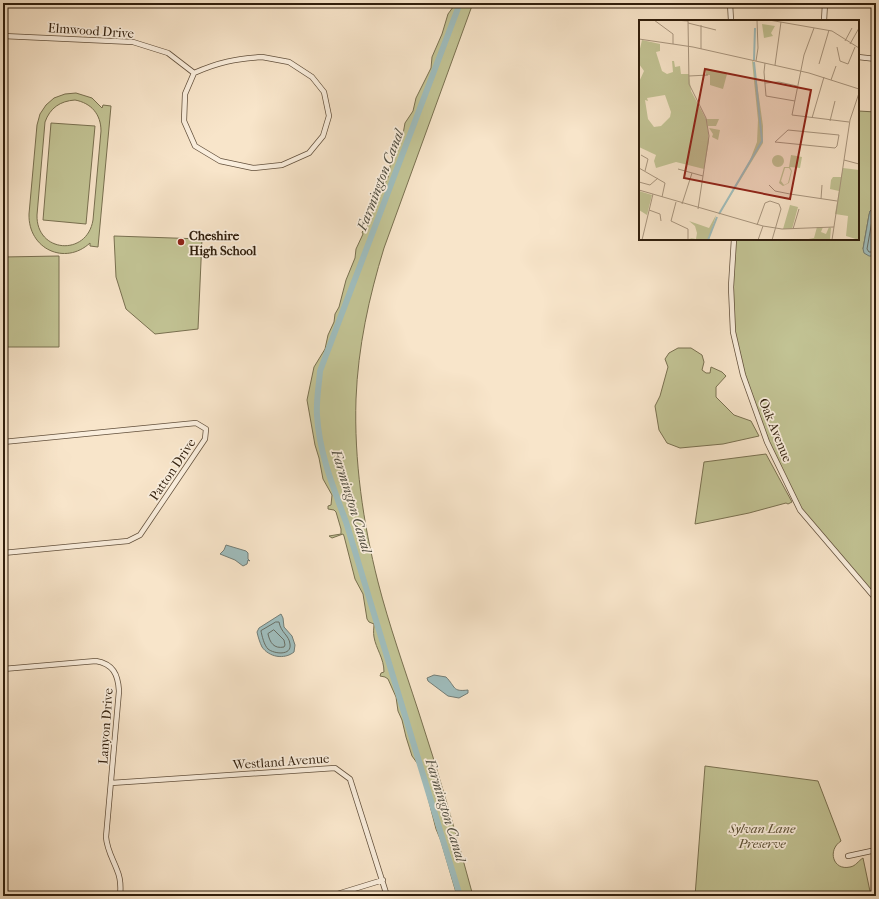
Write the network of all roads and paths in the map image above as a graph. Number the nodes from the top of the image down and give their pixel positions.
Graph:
1 (730, 3) edge
2 (825, 3) edge
3 (731, 20) edge
4 (824, 20) edge
5 (3, 36) edge
6 (859, 57) edge
7 (876, 59) edge
8 (194, 73) junction
9 (734, 240) edge
10 (3, 442) edge
11 (3, 553) edge
12 (876, 599) edge
13 (3, 669) edge
14 (111, 783) junction
15 (876, 850) edge
16 (848, 856) dead end
17 (383, 880) junction
18 (120, 896) edge
19 (331, 896) edge
20 (387, 896) edge

1 - 3 street
2 - 4 street
5 - 8 street, Elmwood Drive
6 - 7 street
8 - 8 street
9 - 12 street, Oak Avenue
10 - 11 street, Patton Drive
13 - 14 street, Lanyon Drive
14 - 17 street, Westland Avenue
14 - 18 street, Lanyon Drive
15 - 16 street
17 - 19 street
17 - 20 street, Westland Avenue

